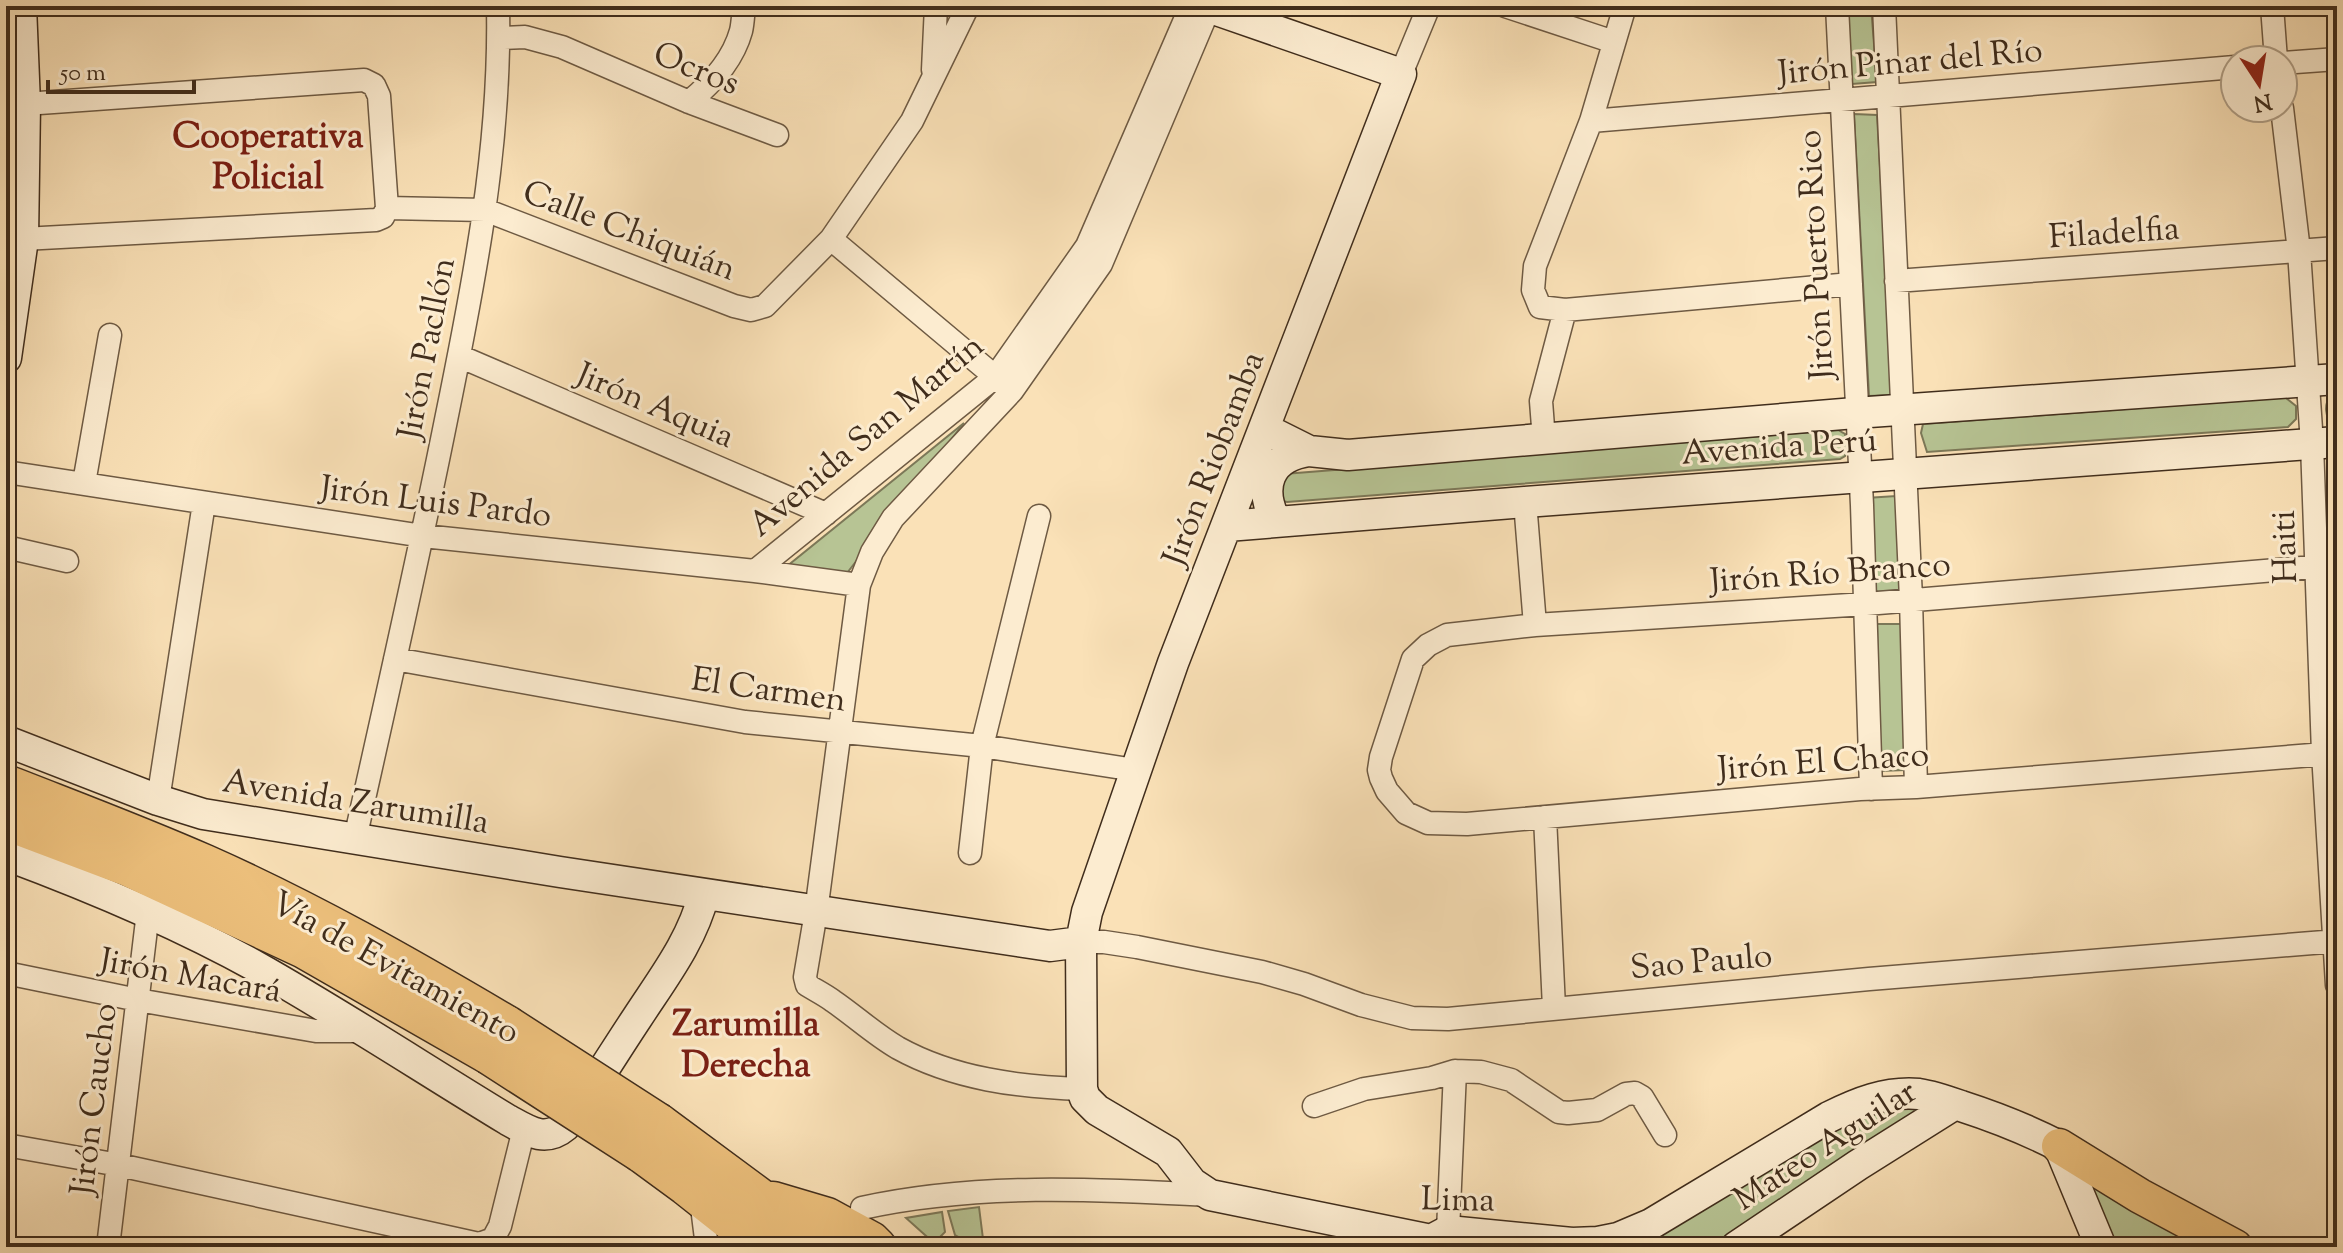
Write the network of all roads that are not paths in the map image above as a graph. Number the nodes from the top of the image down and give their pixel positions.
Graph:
1 (21, 6) edge
2 (498, 6) edge
3 (744, 6) edge
4 (936, 6) edge
5 (968, 6) edge
6 (1204, 6) edge
7 (1429, 6) edge
8 (1505, 6) edge
9 (1625, 6) edge
10 (1837, 6) edge
11 (1884, 6) edge
12 (2272, 6) edge
13 (499, 38) junction
14 (1614, 42) junction
15 (2275, 44) edge
16 (2337, 59) edge
17 (2299, 62) edge
18 (2219, 68) edge
19 (1401, 74) junction
20 (933, 79) junction
21 (1889, 97) junction
22 (1841, 99) junction
23 (689, 102) junction
24 (18, 119) edge
25 (1591, 121) junction
26 (2284, 124) edge
27 (777, 135) dead end
28 (387, 208) junction
29 (485, 210) junction
30 (23, 239) junction
31 (831, 239) junction
32 (2337, 248) edge
33 (2299, 251) junction
34 (1896, 281) junction
35 (1851, 284) junction
36 (12, 285) edge
37 (1565, 310) junction
38 (110, 335) dead end
39 (459, 356) junction
40 (6, 358) edge
41 (2322, 380) edge
42 (1003, 384) junction
43 (1902, 410) junction
44 (1855, 413) junction
45 (1265, 429) junction
46 (1544, 440) junction
47 (2325, 443) edge
48 (1309, 451) junction
49 (6, 472) edge
50 (1904, 474) junction
51 (1860, 476) junction
52 (84, 483) junction
53 (1525, 502) junction
54 (204, 503) junction
55 (826, 514) junction
56 (1039, 516) dead end
57 (1276, 522) junction
58 (1227, 526) junction
59 (423, 536) junction
60 (6, 547) edge
61 (67, 561) dead end
62 (2328, 566) edge
63 (755, 571) junction
64 (859, 585) junction
65 (1911, 599) junction
66 (1866, 604) junction
67 (1535, 625) junction
68 (395, 659) junction
69 (840, 732) junction
70 (1389, 733) joint
71 (6, 741) edge
72 (982, 746) junction
73 (2330, 753) edge
74 (6, 758) edge
75 (1135, 770) junction
76 (6, 784) edge
77 (1916, 787) junction
78 (1871, 789) junction
79 (158, 800) junction
80 (1545, 817) junction
81 (6, 821) edge
82 (60, 822) junction
83 (6, 837) edge
84 (355, 839) junction
85 (970, 853) dead end
86 (6, 855) edge
87 (704, 894) junction
88 (148, 912) junction
89 (816, 912) junction
90 (2336, 941) edge
91 (1081, 942) junction
92 (6, 973) edge
93 (2337, 985) edge
94 (138, 1000) junction
95 (1554, 1008) junction
96 (364, 1031) junction
97 (1455, 1071) junction
98 (1082, 1089) junction
99 (1955, 1104) junction
100 (1314, 1106) dead end
101 (524, 1129) junction
102 (1665, 1135) dead end
103 (650, 1138) junction
104 (6, 1145) edge
105 (2059, 1146) junction
106 (119, 1165) junction
107 (1210, 1195) junction
108 (759, 1197) junction
109 (862, 1208) dead end
110 (699, 1216) edge
111 (1437, 1241) edge
112 (108, 1247) edge
113 (724, 1247) edge
114 (763, 1247) edge
115 (818, 1247) edge
116 (877, 1247) edge
117 (1736, 1247) edge
118 (2101, 1247) edge
119 (2235, 1247) edge

1 - 24 main road
2 - 13 street, Jirón Pacllón
3 - 23 street
4 - 20 street
5 - 20 street
6 - 19 main road
6 - 42 street, Avenida San Martín
7 - 19 street, Jirón Riobamba
8 - 14 street
9 - 14 street
10 - 22 street, Jirón Puerto Rico
11 - 21 street
12 - 15 street
13 - 23 street, Ocros
13 - 29 street, Jirón Pacllón
14 - 25 street
16 - 17 street
18 - 21 street, Jirón Pinar del Río
19 - 45 main road, Jirón Riobamba
20 - 31 street
21 - 22 street, Jirón Pinar del Río
21 - 34 street
22 - 25 street, Jirón Pinar del Río
22 - 35 street, Jirón Puerto Rico
23 - 27 street, Ocros
24 - 28 street
24 - 30 main road
25 - 37 street
26 - 33 street, Haiti
28 - 29 street, Calle Chiquián
28 - 30 street
29 - 31 street, Calle Chiquián
29 - 39 street, Jirón Pacllón
30 - 36 main road
31 - 42 street
32 - 33 street, Filadelfia
33 - 34 street, Filadelfia
33 - 41 street, Haiti
34 - 43 street
35 - 37 street
35 - 44 street, Jirón Puerto Rico
36 - 40 main road
37 - 46 street
38 - 52 street
39 - 55 street, Jirón Aquia
39 - 59 street, Jirón Pacllón
41 - 43 main road, Avenida Perú
41 - 47 street, Haiti
42 - 55 street, Avenida San Martín
42 - 64 street, Avenida San Martín
43 - 44 main road, Avenida Perú
43 - 50 street
44 - 46 main road, Avenida Perú
44 - 51 street, Jirón Puerto Rico
45 - 48 main road, Avenida Perú
45 - 58 main road, Jirón Riobamba
46 - 48 main road, Avenida Perú
47 - 50 main road, Avenida Perú
47 - 62 street, Haiti
48 - 57 main road
49 - 52 street, Jirón Luis Pardo
50 - 51 main road, Avenida Perú
50 - 65 street
51 - 53 main road, Avenida Perú
51 - 66 street, Jirón Puerto Rico
52 - 54 street, Jirón Luis Pardo
53 - 57 main road, Avenida Perú
53 - 67 street
54 - 59 street, Jirón Luis Pardo
54 - 79 street
55 - 63 street, Avenida San Martín
56 - 72 street
57 - 58 main road, Avenida Perú
58 - 75 main road, Jirón Riobamba
59 - 63 street, Jirón Luis Pardo
59 - 68 street, Jirón Pacllón
60 - 61 street
62 - 65 street, Jirón Río Branco
62 - 73 street, Haiti
63 - 64 street, Jirón Luis Pardo
64 - 69 street, Avenida San Martín
65 - 66 street, Jirón Río Branco
65 - 77 street
66 - 67 street, Jirón Río Branco
66 - 78 street, Jirón Puerto Rico
67 - 70 street, Jirón Río Branco
68 - 69 street, El Carmen
68 - 84 street, Jirón Pacllón
69 - 72 street, El Carmen
69 - 89 street, Avenida San Martín
70 - 80 street, Jirón El Chaco
71 - 79 main road, Avenida Zarumilla
72 - 75 street, El Carmen
72 - 85 street
73 - 77 street, Jirón El Chaco
73 - 90 street, Haiti
74 - 82 highway
75 - 91 main road, Jirón Riobamba
76 - 82 highway, Vía de Evitamiento
77 - 78 street, Jirón El Chaco
78 - 80 street, Jirón El Chaco
79 - 84 main road, Avenida Zarumilla
80 - 95 street
81 - 82 highway, Vía de Evitamiento
82 - 83 highway
82 - 103 highway, Vía de Evitamiento, bridge
84 - 87 main road, Avenida Zarumilla
86 - 88 main road
87 - 89 main road, Avenida Zarumilla
87 - 101 main road
88 - 94 street, Jirón Caucho
88 - 96 main road
89 - 91 main road, Avenida Zarumilla
89 - 98 street, Avenida San Martín
90 - 93 street, Haiti
90 - 95 street, Sao Paulo
91 - 95 street, Sao Paulo
91 - 98 main road, Jirón Riobamba
92 - 94 street, Jirón Macará
94 - 96 street, Jirón Macará
94 - 106 street, Jirón Caucho
96 - 101 main road
97 - 100 street
97 - 102 street
97 - 111 street
98 - 107 main road
99 - 105 main road, Lima
99 - 111 main road, Lima
99 - 117 main road, Mateo Aguilar
101 - 106 street
103 - 108 highway, Vía de Evitamiento
103 - 110 highway, Vía de Evitamiento
104 - 106 street
105 - 118 main road
105 - 119 main road
106 - 112 street, Jirón Caucho
107 - 109 street, Lima
107 - 111 main road, Lima
108 - 115 highway, Vía de Evitamiento
108 - 116 highway
110 - 113 highway
110 - 114 highway, Vía de Evitamiento

